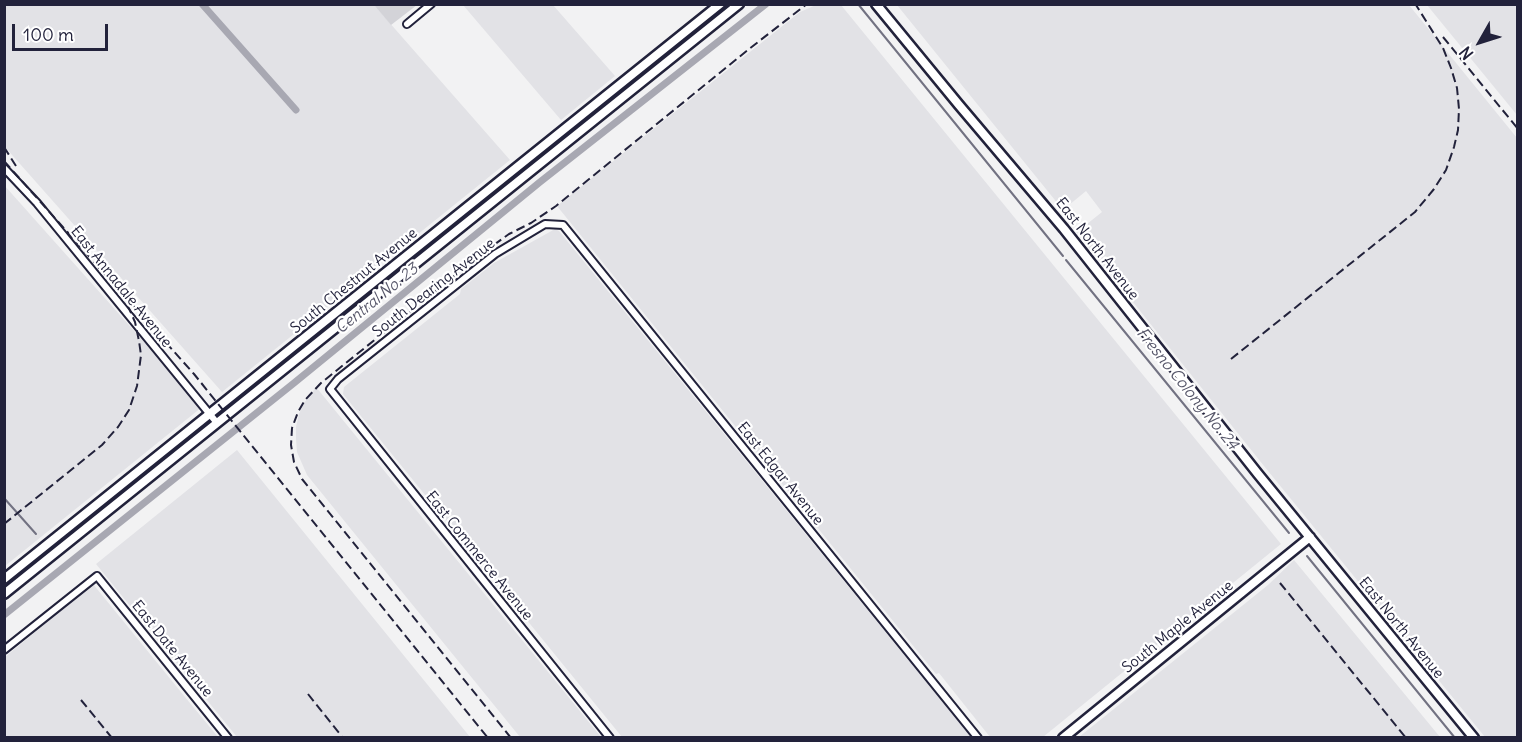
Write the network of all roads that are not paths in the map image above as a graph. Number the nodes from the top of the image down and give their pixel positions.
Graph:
1 (431, 4) edge
2 (720, 4) edge
3 (739, 4) edge
4 (876, 4) edge
5 (407, 24) dead end
6 (4, 168) edge
7 (517, 168) junction
8 (524, 177) junction
9 (563, 225) joint
10 (330, 389) joint
11 (210, 414) junction
12 (217, 423) junction
13 (1310, 537) junction
14 (4, 579) edge
15 (4, 594) edge
16 (4, 650) edge
17 (228, 738) edge
18 (610, 738) edge
19 (978, 738) edge
20 (1063, 738) edge
21 (1474, 738) edge

1 - 5 street
2 - 7 main road, South Chestnut Avenue
3 - 8 main road, South Chestnut Avenue
4 - 13 main road, East North Avenue
6 - 11 street, East Annadale Avenue
7 - 8 main road
7 - 11 main road, South Chestnut Avenue
8 - 12 main road, South Chestnut Avenue
9 - 10 street, South Dearing Avenue
9 - 19 street, East Edgar Avenue
10 - 18 street, East Commerce Avenue
11 - 12 street, East Annadale Avenue
11 - 14 main road, South Chestnut Avenue
12 - 15 main road, South Chestnut Avenue
13 - 20 main road, South Maple Avenue
13 - 21 main road, East North Avenue
16 - 17 street, East Date Avenue

